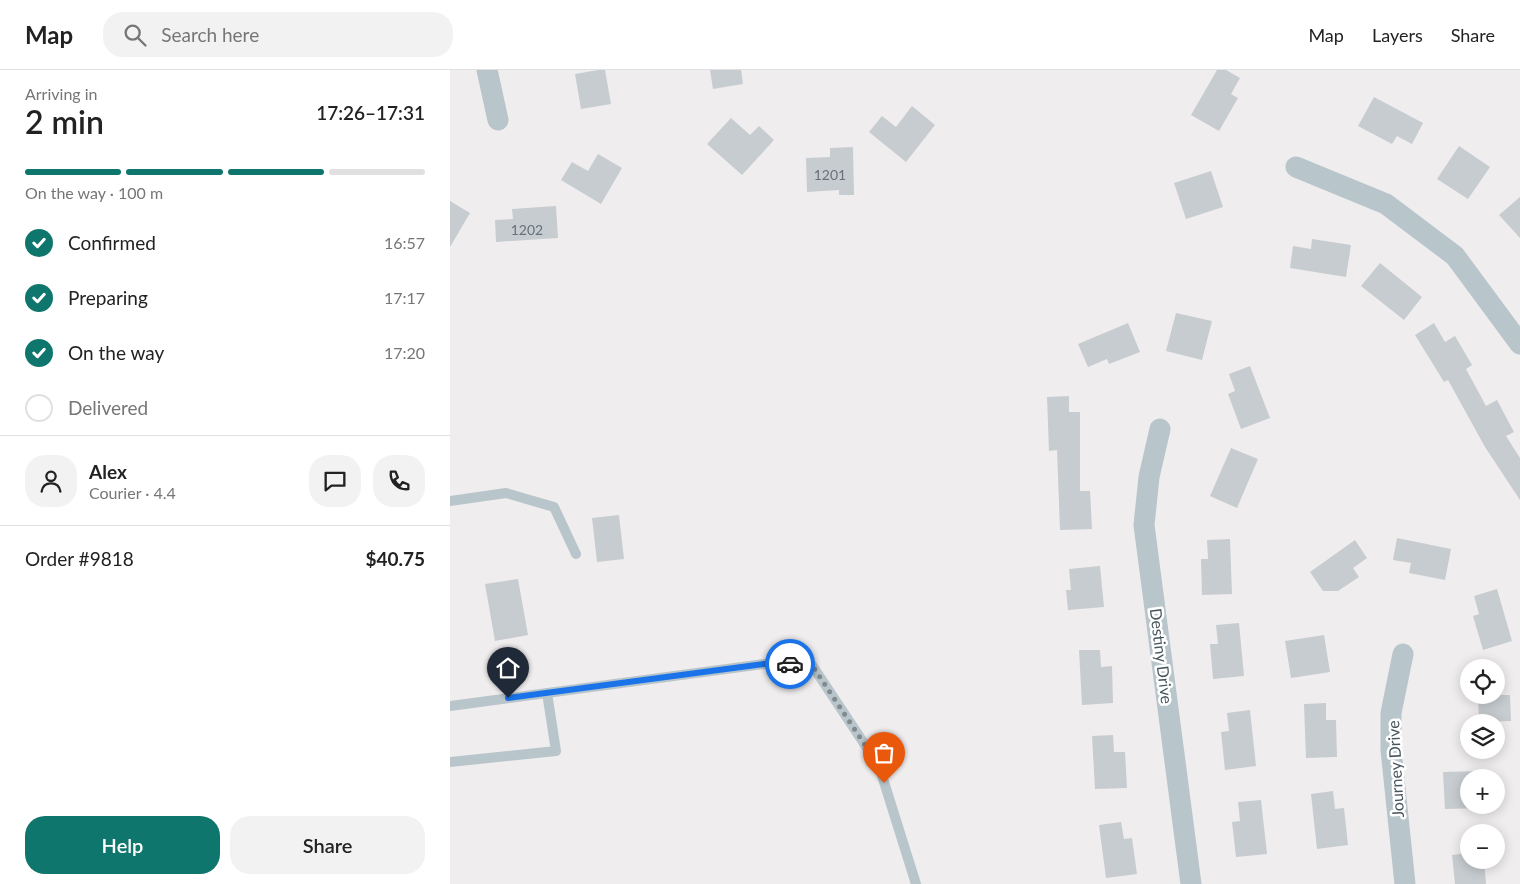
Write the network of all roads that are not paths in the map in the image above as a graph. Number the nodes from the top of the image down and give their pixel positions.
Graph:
1 (487, 70) edge
2 (498, 120) dead end
3 (1296, 166) dead end
4 (1520, 344) edge
5 (1160, 429) dead end
6 (450, 501) edge
7 (576, 554) dead end
8 (1403, 654) dead end
9 (546, 693) junction
10 (450, 706) edge
11 (450, 762) edge
12 (916, 884) edge
13 (1190, 884) edge
14 (1405, 884) edge

1 - 2 street
3 - 4 street
5 - 13 street, Destiny Drive
6 - 7 lane
8 - 14 street, Journey Drive
9 - 10 lane
9 - 11 lane
9 - 12 lane

